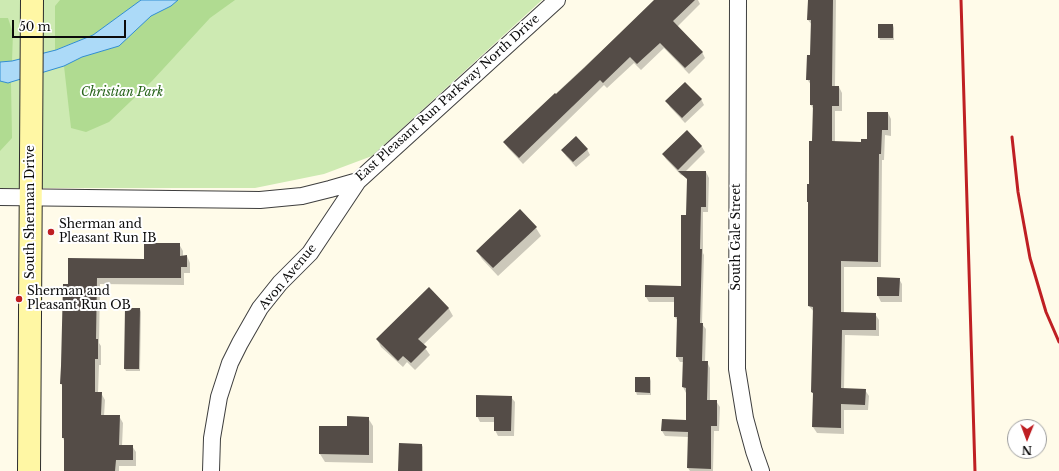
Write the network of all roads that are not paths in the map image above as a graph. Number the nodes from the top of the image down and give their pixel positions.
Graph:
1 (32, 0) edge
2 (557, 0) edge
3 (738, 0) edge
4 (358, 181) junction
5 (0, 197) edge
6 (31, 197) junction
7 (29, 471) edge
8 (211, 471) edge
9 (761, 471) edge

1 - 6 main road, South Sherman Drive
2 - 4 street, East Pleasant Run Parkway North Drive
3 - 9 street, South Gale Street
4 - 6 street, East Pleasant Run Parkway North Drive
4 - 8 street, Avon Avenue
5 - 6 street, East Pleasant Run Parkway North Drive
6 - 7 main road, South Sherman Drive

